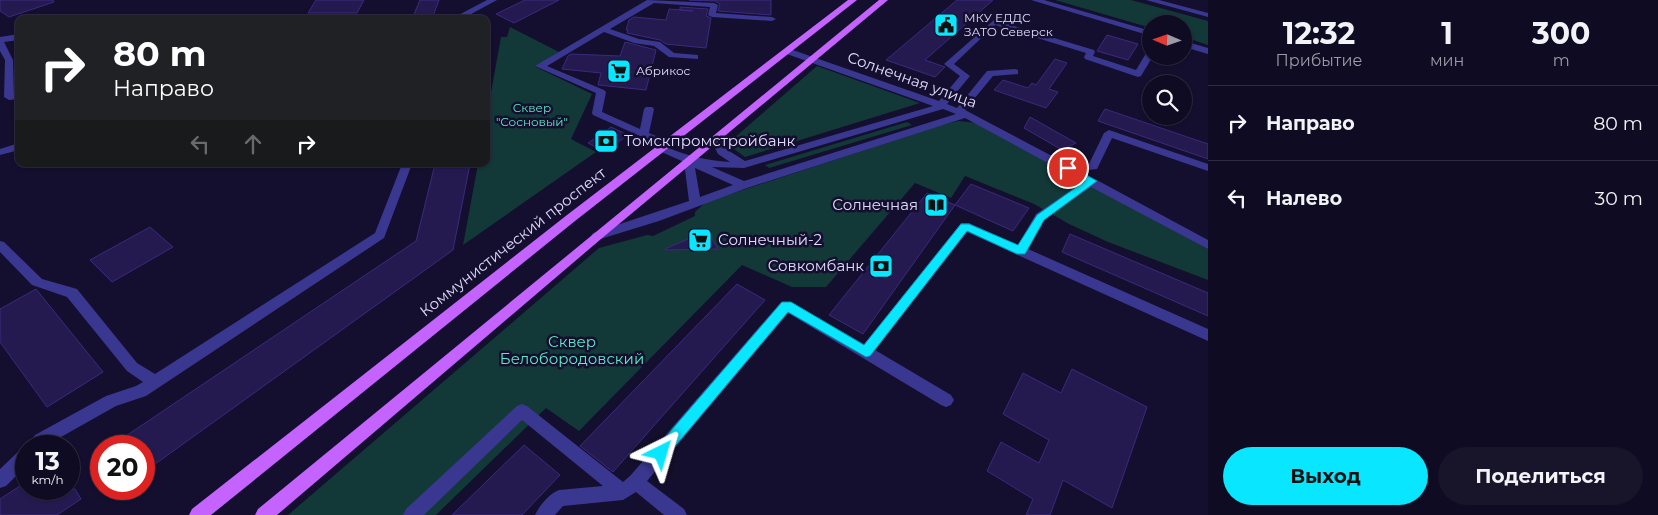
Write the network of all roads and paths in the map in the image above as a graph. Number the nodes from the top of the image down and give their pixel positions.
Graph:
1 (493, 0) edge
2 (652, 0) edge
3 (853, 0) edge
4 (884, 0) edge
5 (1035, 0) edge
6 (1150, 0) edge
7 (1060, 4) edge
8 (463, 15) edge
9 (1208, 15) edge
10 (772, 19) dead end
11 (603, 29) junction
12 (1142, 31) edge
13 (15, 38) edge
14 (0, 41) edge
15 (1192, 46) edge
16 (786, 51) junction
17 (1208, 51) edge
18 (695, 57) dead end
19 (812, 59) junction
20 (1143, 65) edge
21 (1015, 72) dead end
22 (15, 96) edge
23 (942, 105) junction
24 (649, 110) dead end
25 (962, 113) junction
26 (644, 134) junction
27 (715, 138) junction
28 (663, 146) junction
29 (15, 147) edge
30 (0, 152) edge
31 (689, 162) junction
32 (744, 165) junction
33 (406, 167) edge
34 (1068, 168) junction
35 (1208, 168) edge
36 (1092, 181) junction
37 (743, 185) junction
38 (695, 203) junction
39 (597, 236) junction
40 (0, 245) edge
41 (1208, 245) edge
42 (1021, 251) junction
43 (1208, 334) edge
44 (866, 352) junction
45 (156, 381) junction
46 (946, 400) dead end
47 (50, 435) edge
48 (15, 466) edge
49 (0, 480) edge
50 (630, 487) junction
51 (198, 515) edge
52 (264, 515) edge
53 (412, 515) edge
54 (544, 515) edge
55 (678, 515) edge

1 - 8 street
2 - 10 street
2 - 11 street
3 - 16 main road, Коммунистический проспект
4 - 19 main road
5 - 7 street
6 - 9 street
7 - 12 street
11 - 18 street
11 - 26 street
13 - 14 street
14 - 22 street
15 - 17 street
16 - 19 street, Солнечная улица
16 - 28 main road, Коммунистический проспект
19 - 23 street, Солнечная улица
19 - 27 main road
20 - 23 street
21 - 25 street
23 - 25 street, Солнечная улица
23 - 32 street
24 - 26 street
25 - 34 street, Солнечная улица
25 - 37 street
26 - 28 street
27 - 31 main road
27 - 32 street
28 - 31 street
28 - 51 main road, Коммунистический проспект
29 - 30 street
31 - 32 street
31 - 37 street
31 - 38 street
31 - 39 main road
33 - 45 street
34 - 35 street
34 - 36 street, Солнечная улица
36 - 41 street, Солнечная улица
36 - 42 street
37 - 38 street
38 - 39 street
39 - 52 main road
40 - 45 street
42 - 43 street
42 - 44 street
44 - 46 street
44 - 50 street
45 - 47 street
48 - 49 street
50 - 53 street
50 - 54 street
50 - 55 street

